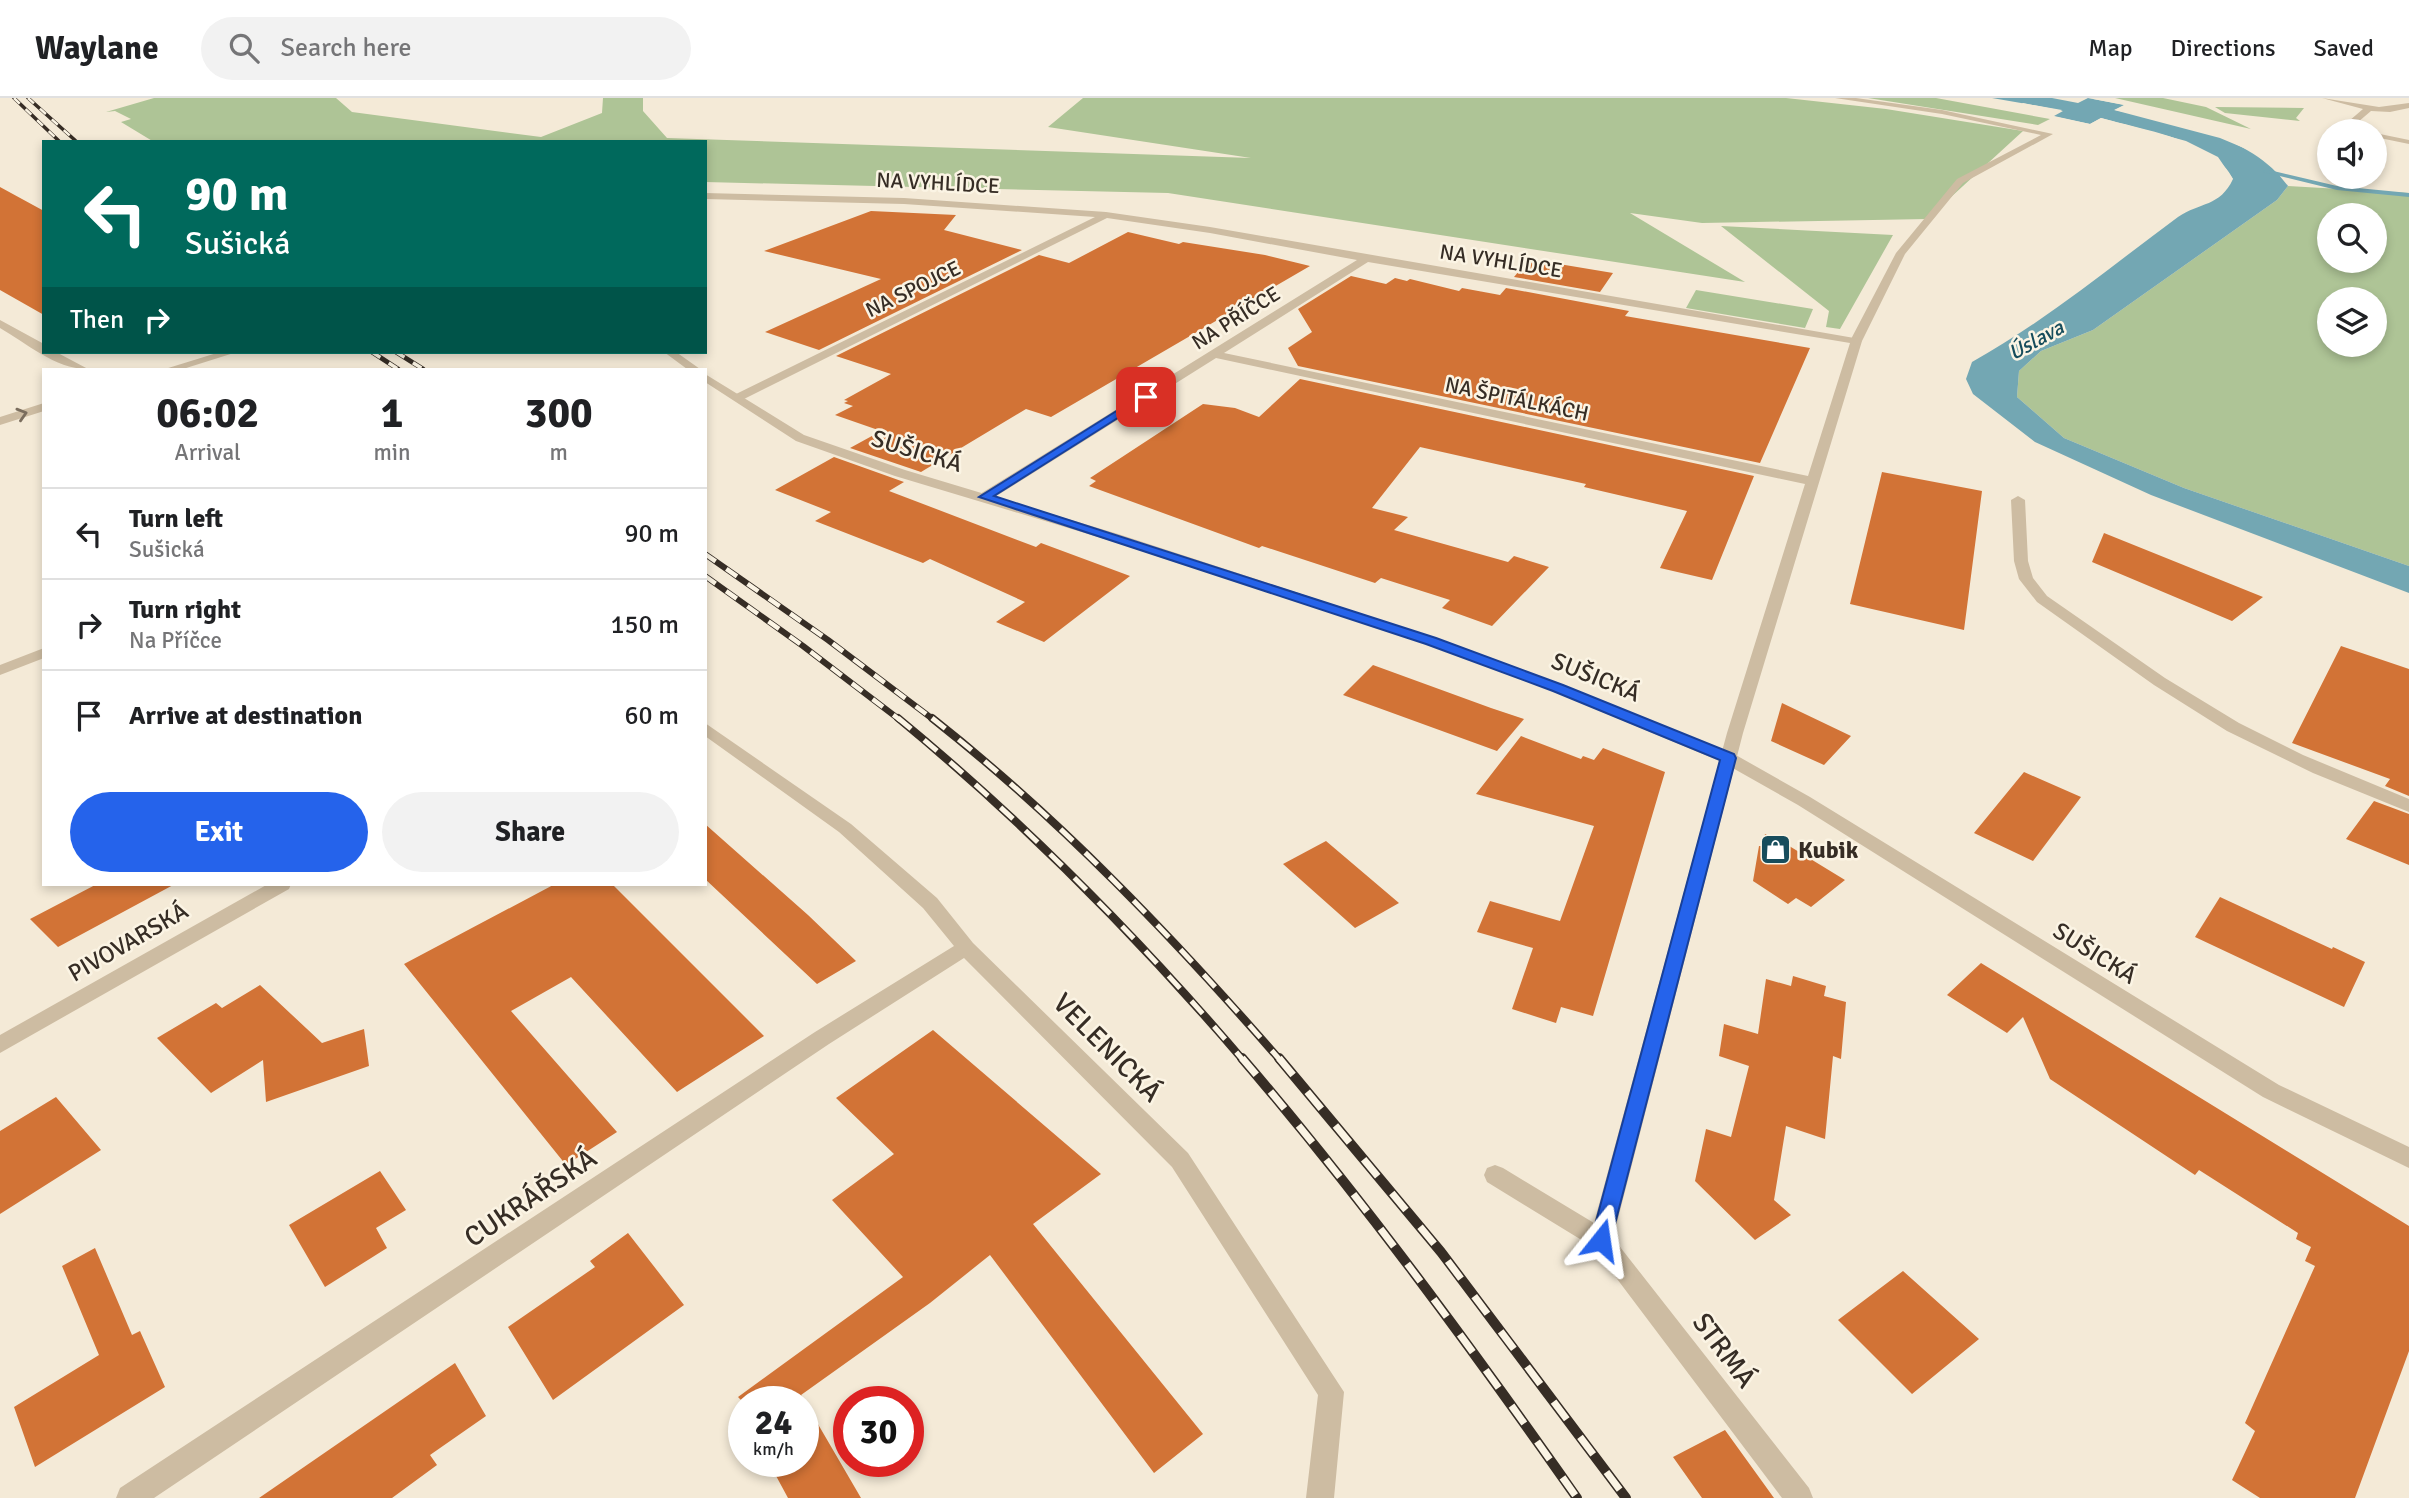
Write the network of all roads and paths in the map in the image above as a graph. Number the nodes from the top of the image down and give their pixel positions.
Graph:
1 (1839, 98) edge
2 (2201, 98) edge
3 (2218, 98) edge
4 (2326, 98) edge
5 (2409, 106) edge
6 (2370, 107) junction
7 (2356, 119) edge
8 (2387, 137) edge
9 (2409, 142) edge
10 (707, 195) edge
11 (1106, 215) junction
12 (1366, 259) junction
13 (0, 323) edge
14 (1856, 341) junction
15 (42, 348) edge
16 (52, 354) edge
17 (224, 354) edge
18 (672, 354) edge
19 (1214, 354) junction
20 (80, 368) edge
21 (175, 368) edge
22 (693, 368) edge
23 (707, 378) edge
24 (738, 398) junction
25 (42, 408) edge
26 (0, 421) edge
27 (1812, 481) junction
28 (985, 497) junction
29 (2018, 500) dead end
30 (42, 654) edge
31 (0, 670) edge
32 (707, 729) edge
33 (1728, 758) junction
34 (2409, 806) edge
35 (278, 886) edge
36 (966, 948) junction
37 (0, 1045) edge
38 (2409, 1158) edge
39 (1495, 1175) dead end
40 (1601, 1240) junction
41 (130, 1498) edge
42 (1320, 1498) edge
43 (1799, 1498) edge

1 - 14 street
2 - 3 street
4 - 6 street
5 - 6 street
6 - 7 street
8 - 9 street
10 - 11 street, NA VYHLÍDCE
11 - 12 street, NA VYHLÍDCE
11 - 24 street, NA SPOJCE
12 - 14 street, NA VYHLÍDCE
12 - 19 street, NA PŘÍČCE
13 - 15 street
14 - 27 street
16 - 20 street
17 - 21 street
18 - 22 street
19 - 27 street, NA ŠPITÁLKÁCH
19 - 28 street, NA PŘÍČCE
23 - 24 street, SUŠICKÁ
24 - 28 street, SUŠICKÁ
26 -> 25 street
27 - 33 street
28 - 33 street, SUŠICKÁ
29 - 34 street
30 - 31 street
32 - 36 street, VELENICKÁ
33 - 38 street, SUŠICKÁ
33 - 40 street
35 - 37 street, PIVOVARSKÁ
36 - 41 street, CUKRÁŘSKÁ
36 - 42 street, VELENICKÁ
39 - 40 street, STRMÁ
40 - 43 street, STRMÁ

